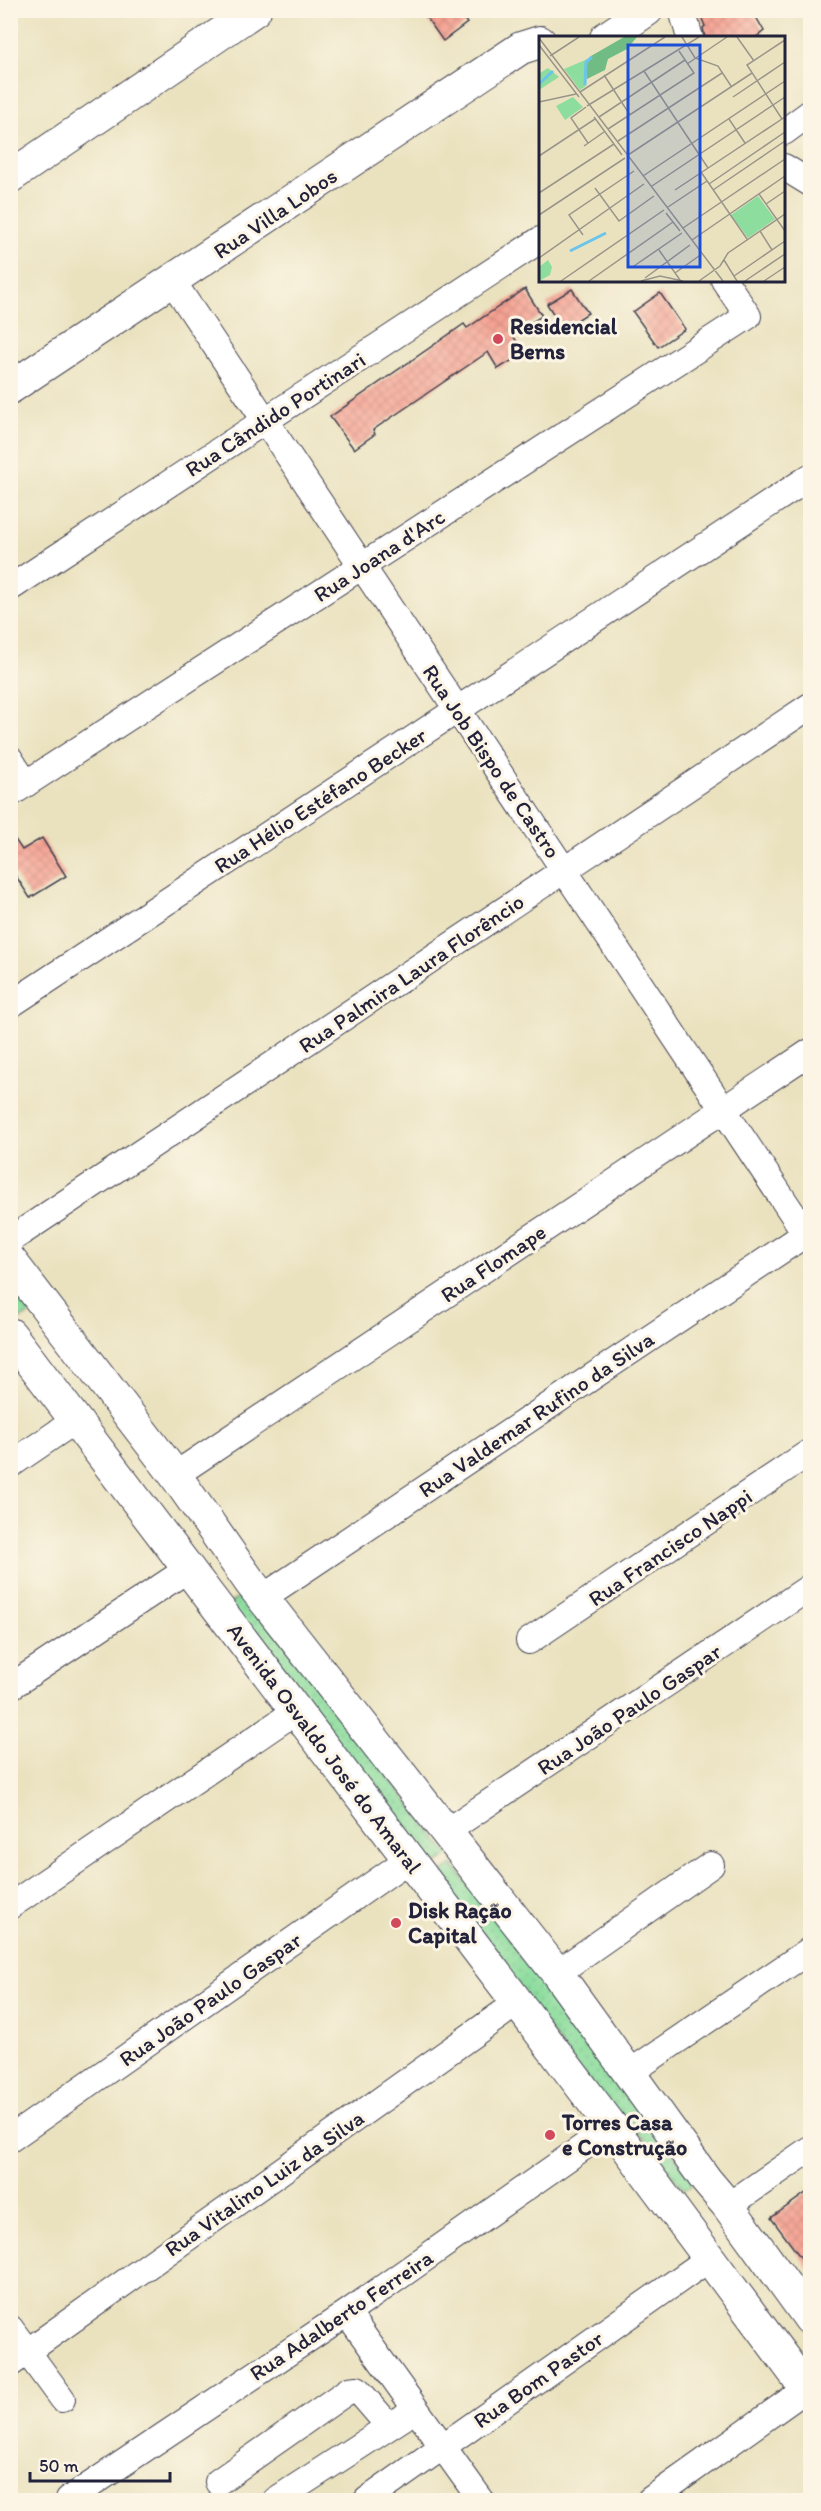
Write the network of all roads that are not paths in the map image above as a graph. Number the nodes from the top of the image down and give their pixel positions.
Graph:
1 (255, 10) edge
2 (647, 10) edge
3 (682, 10) edge
4 (609, 36) edge
5 (689, 36) edge
6 (539, 42) edge
7 (810, 113) edge
8 (785, 131) edge
9 (785, 169) edge
10 (10, 177) edge
11 (810, 183) edge
12 (539, 241) edge
13 (172, 282) junction
14 (725, 282) edge
15 (10, 388) edge
16 (265, 421) junction
17 (810, 477) edge
18 (362, 566) junction
19 (10, 588) edge
20 (810, 706) edge
21 (458, 710) junction
22 (10, 759) edge
23 (18, 789) edge
24 (564, 870) junction
25 (10, 1005) edge
26 (810, 1052) edge
27 (724, 1110) junction
28 (809, 1235) edge
29 (10, 1240) edge
30 (10, 1260) edge
31 (67, 1334) junction
32 (18, 1344) edge
33 (76, 1420) junction
34 (810, 1452) edge
35 (10, 1465) edge
36 (175, 1475) junction
37 (188, 1569) junction
38 (810, 1587) edge
39 (262, 1598) junction
40 (529, 1641) dead end
41 (10, 1687) edge
42 (296, 1710) junction
43 (447, 1831) junction
44 (409, 1859) junction
45 (711, 1865) dead end
46 (10, 1906) edge
47 (810, 1950) edge
48 (556, 1974) junction
49 (518, 2003) junction
50 (629, 2073) junction
51 (612, 2127) junction
52 (10, 2139) edge
53 (810, 2149) edge
54 (728, 2206) junction
55 (710, 2258) junction
56 (347, 2313) junction
57 (810, 2319) edge
58 (10, 2328) edge
59 (19, 2358) edge
60 (808, 2392) edge
61 (62, 2399) dead end
62 (417, 2411) junction
63 (389, 2426) junction
64 (442, 2447) junction
65 (218, 2482) dead end
66 (68, 2500) edge
67 (276, 2500) edge
68 (367, 2500) edge
69 (481, 2500) edge
70 (650, 2500) edge

1 - 10 main road
2 - 4 main road
3 - 5 street
6 - 13 main road, Rua Villa Lobos
7 - 8 street
9 - 11 street
12 - 16 street, Rua Cândido Portinari
13 - 15 main road, Rua Villa Lobos
13 - 16 street, Rua Job Bispo de Castro
14 - 18 street, Rua Joana d'Arc
16 - 18 street, Rua Job Bispo de Castro
16 - 19 street, Rua Cândido Portinari
17 - 21 street, Rua Hélio Estéfano Becker
18 - 21 street, Rua Job Bispo de Castro
18 - 23 street, Rua Joana d'Arc
20 - 24 street, Rua Palmira Laura Florêncio
21 - 24 street, Rua Job Bispo de Castro
21 - 25 street, Rua Hélio Estéfano Becker
22 - 23 street
24 - 27 street, Rua Job Bispo de Castro
24 - 29 street, Rua Palmira Laura Florêncio
26 - 27 street, Rua Flomape
27 - 28 street, Rua Job Bispo de Castro
27 - 36 street, Rua Flomape
28 - 39 street, Rua Valdemar Rufino da Silva
30 - 31 main road, Avenida Osvaldo José do Amaral
31 - 32 main road
31 - 36 main road, Avenida Osvaldo José do Amaral
32 - 33 main road, Avenida Osvaldo José do Amaral
33 - 35 street
33 - 37 main road, Avenida Osvaldo José do Amaral
34 - 40 street, Rua Francisco Nappi
36 - 39 main road, Avenida Osvaldo José do Amaral
37 - 41 street
37 - 42 main road, Avenida Osvaldo José do Amaral
38 - 43 street, Rua João Paulo Gaspar
39 - 43 main road, Avenida Osvaldo José do Amaral
42 - 44 main road, Avenida Osvaldo José do Amaral
42 - 46 street
43 - 48 main road, Avenida Osvaldo José do Amaral
44 - 49 main road, Avenida Osvaldo José do Amaral
44 - 52 street, Rua João Paulo Gaspar
45 - 48 street
47 - 50 street
48 - 50 main road, Avenida Osvaldo José do Amaral
49 - 51 main road, Avenida Osvaldo José do Amaral
49 - 59 street, Rua Vitalino Luiz da Silva
50 - 54 main road, Avenida Osvaldo José do Amaral
51 - 54 main road
51 - 55 main road, Avenida Osvaldo José do Amaral
51 - 56 street, Rua Adalberto Ferreira
53 - 54 street
54 - 57 main road, Avenida Osvaldo José do Amaral
55 - 60 main road, Avenida Osvaldo José do Amaral
55 - 64 street, Rua Bom Pastor
56 - 62 street
56 - 66 street, Rua Adalberto Ferreira
58 - 59 street
59 - 61 street
60 - 70 street
62 - 63 street
62 - 64 street
63 - 65 street
63 - 67 street
64 - 68 street, Rua Bom Pastor
64 - 69 street

